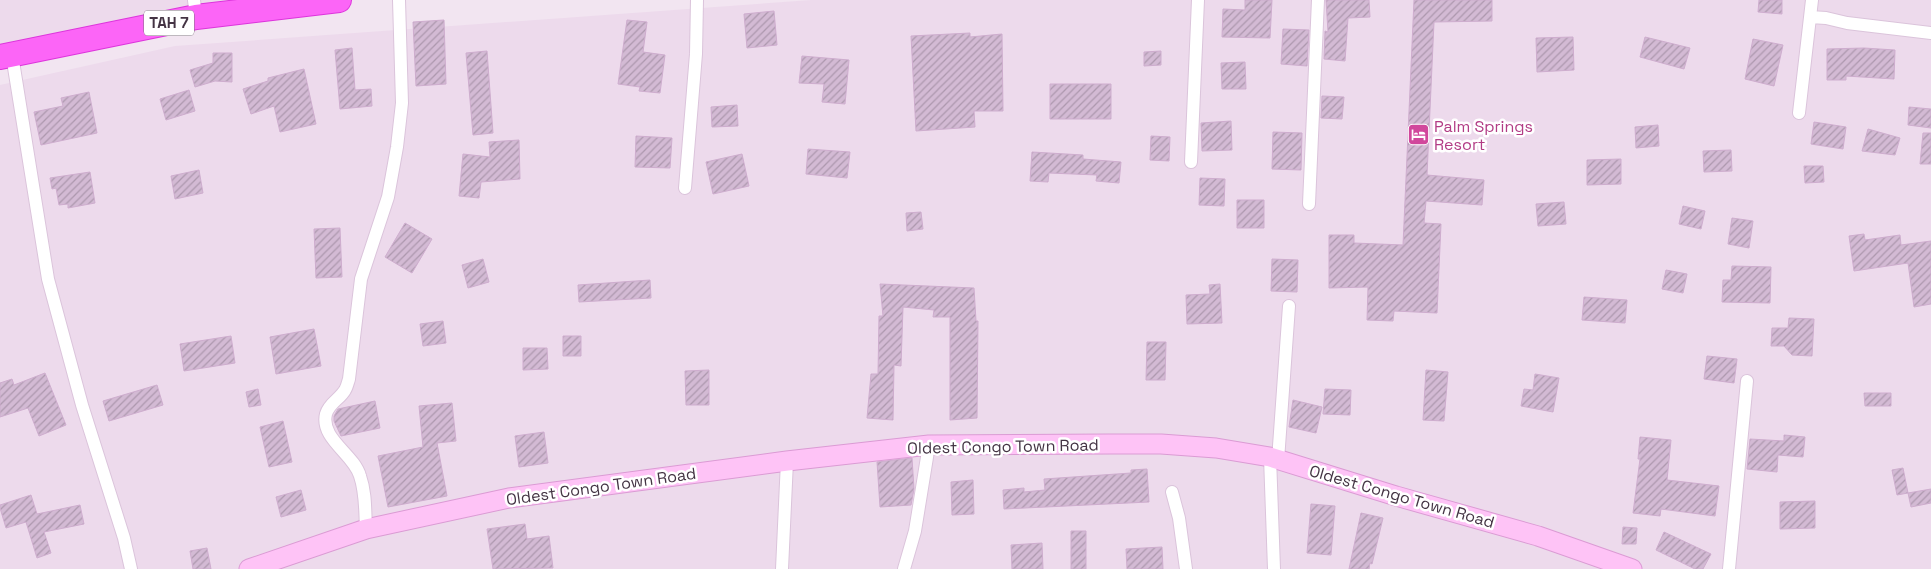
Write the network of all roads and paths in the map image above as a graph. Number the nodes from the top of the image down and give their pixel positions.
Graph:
1 (339, 0) edge
2 (399, 0) edge
3 (697, 0) edge
4 (1198, 0) edge
5 (1318, 0) edge
6 (1812, 0) edge
7 (195, 8) edge
8 (1810, 17) junction
9 (1931, 33) edge
10 (6, 56) edge
11 (1799, 113) dead end
12 (1191, 162) dead end
13 (685, 188) dead end
14 (1309, 204) dead end
15 (1289, 306) dead end
16 (1747, 381) dead end
17 (929, 446) junction
18 (1274, 459) junction
19 (787, 462) junction
20 (1172, 492) dead end
21 (366, 529) junction
22 (131, 569) edge
23 (249, 569) edge
24 (782, 569) edge
25 (904, 569) edge
26 (1186, 569) edge
27 (1274, 569) edge
28 (1632, 569) edge
29 (1729, 569) edge

1 - 7 highway, TAH 7
2 - 21 street
3 - 13 street
4 - 12 street
5 - 14 street
6 - 8 street
7 - 10 highway, TAH 7
8 - 9 street
8 - 11 street
10 - 22 street
15 - 18 street
16 - 29 street
17 - 18 street, Oldest Congo Town Road
17 - 19 street, Oldest Congo Town Road
17 - 25 street
18 - 27 street
18 - 28 street, Oldest Congo Town Road
19 - 21 street, Oldest Congo Town Road
19 - 24 street
20 - 26 street
21 - 23 street, Oldest Congo Town Road

